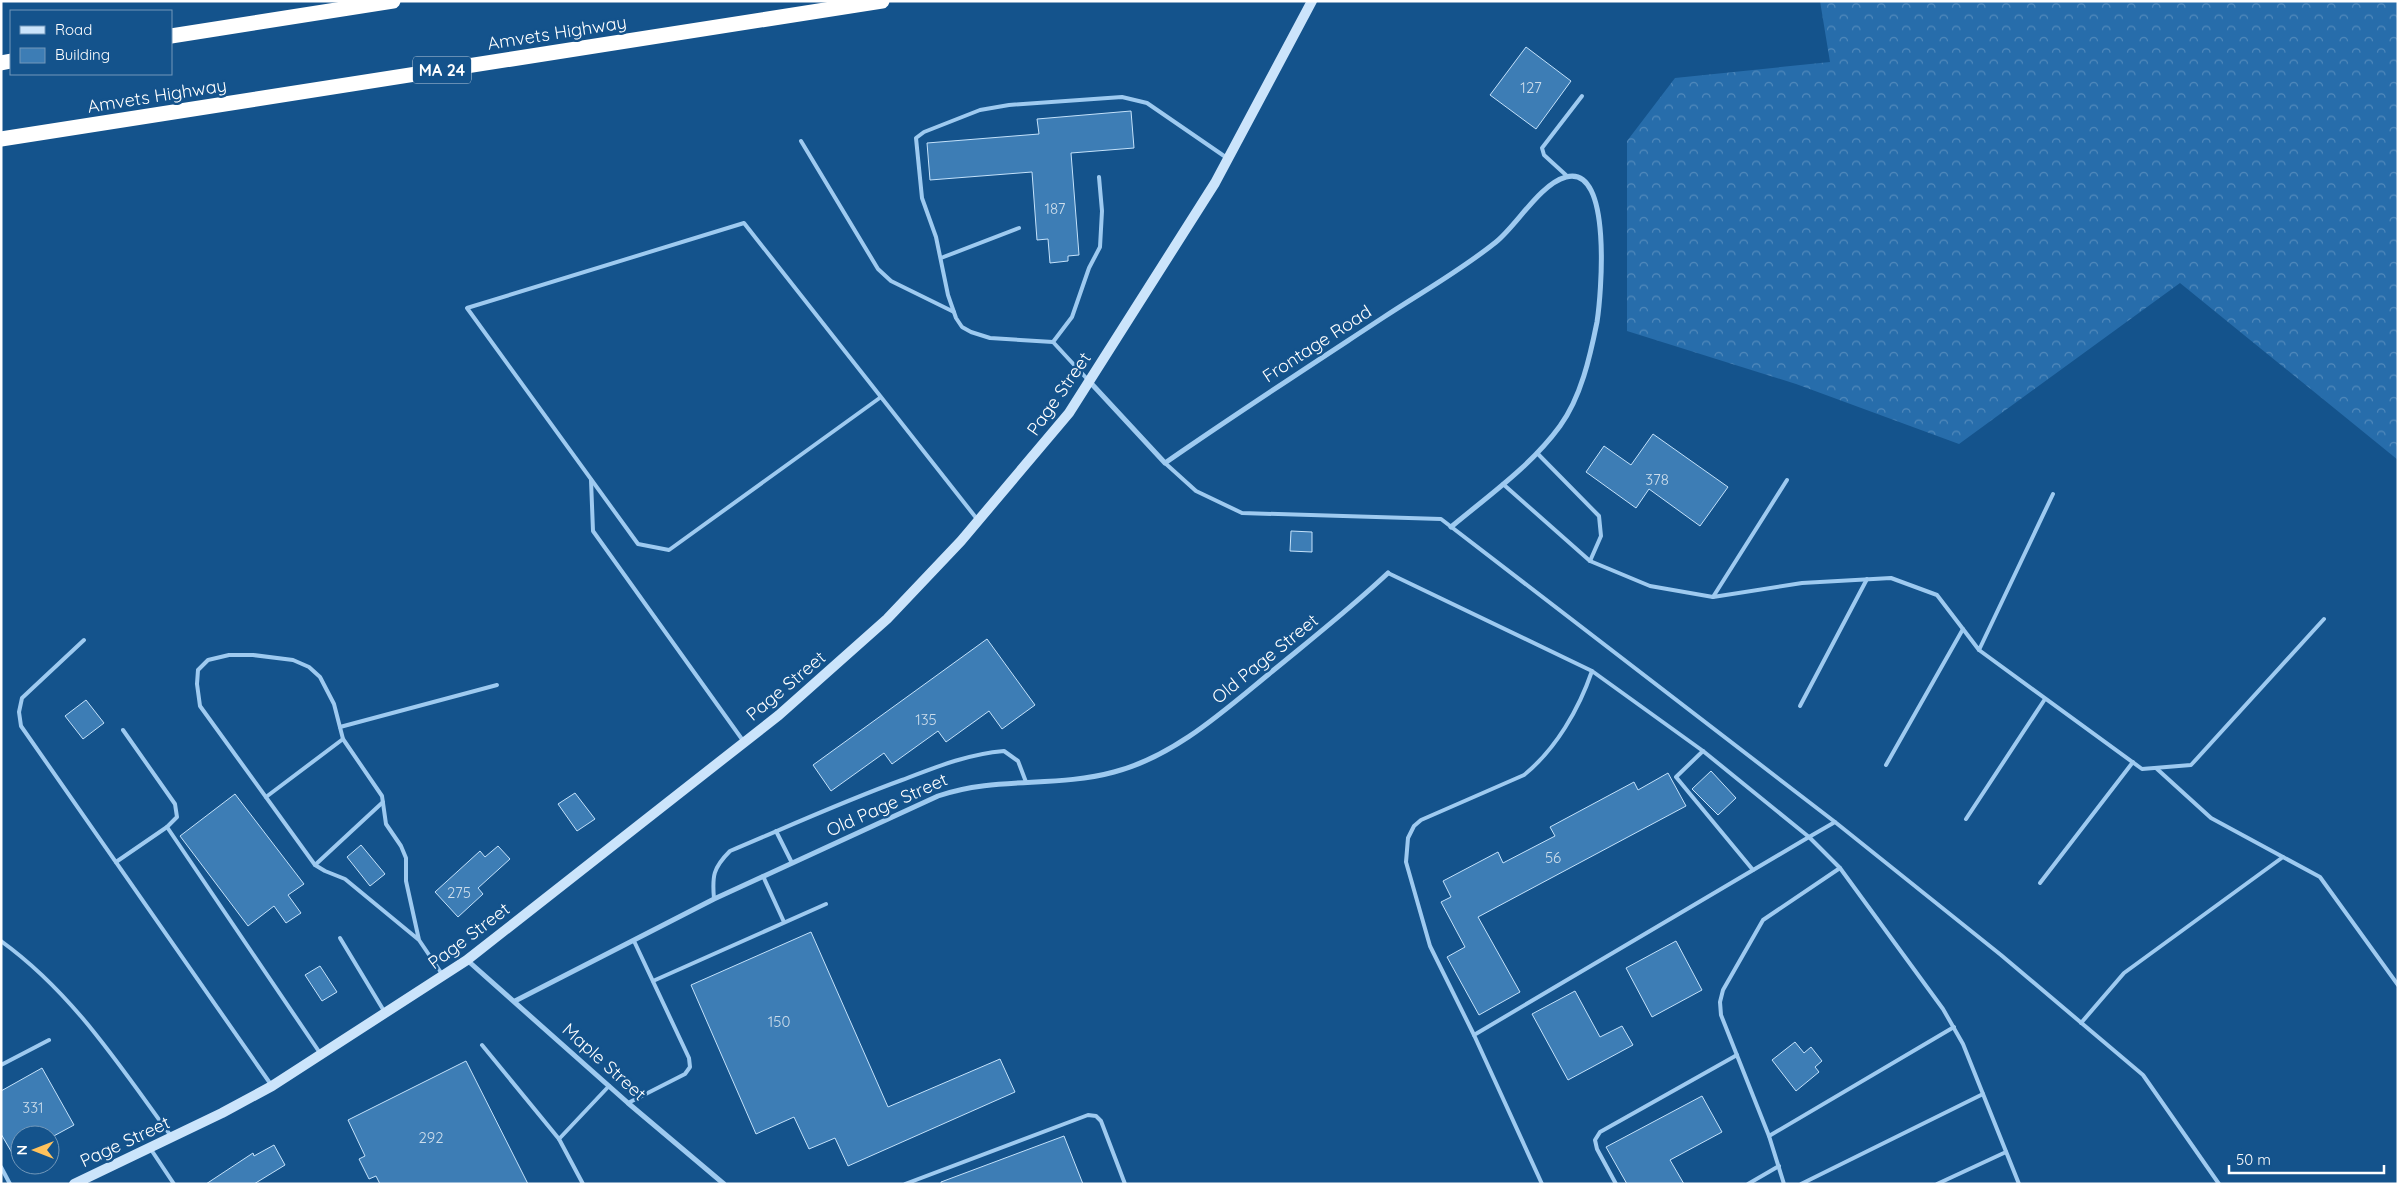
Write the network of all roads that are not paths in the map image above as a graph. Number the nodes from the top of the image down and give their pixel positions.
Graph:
1 (393, 1) edge
2 (882, 1) edge
3 (1312, 1) edge
4 (172, 36) edge
5 (1582, 96) dead end
6 (1, 139) edge
7 (801, 141) dead end
8 (1228, 160) junction
9 (1567, 176) junction
10 (1099, 177) dead end
11 (1019, 228) dead end
12 (940, 258) junction
13 (954, 312) junction
14 (1053, 342) junction
15 (1089, 381) junction
16 (881, 397) junction
17 (1537, 453) junction
18 (1165, 463) junction
19 (591, 479) junction
20 (1787, 480) dead end
21 (1503, 484) junction
22 (2053, 494) dead end
23 (978, 521) junction
24 (1452, 527) junction
25 (1590, 561) junction
26 (1388, 573) joint
27 (1867, 579) junction
28 (1713, 597) junction
29 (2324, 619) dead end
30 (1963, 629) junction
31 (84, 640) dead end
32 (1979, 650) junction
33 (1592, 671) junction
34 (497, 685) dead end
35 (2045, 699) junction
36 (1800, 706) dead end
37 (340, 727) junction
38 (123, 730) dead end
39 (343, 739) junction
40 (744, 742) junction
41 (1703, 751) junction
42 (2133, 762) junction
43 (1886, 764) dead end
44 (2156, 768) junction
45 (1026, 782) junction
46 (266, 797) junction
47 (383, 802) junction
48 (1966, 819) dead end
49 (1834, 822) junction
50 (168, 827) junction
51 (776, 832) junction
52 (1809, 837) junction
53 (2283, 857) junction
54 (116, 862) junction
55 (792, 863) junction
56 (315, 864) junction
57 (1840, 868) junction
58 (1753, 870) junction
59 (763, 876) junction
60 (2040, 883) dead end
61 (714, 899) junction
62 (826, 904) dead end
63 (784, 922) junction
64 (340, 938) dead end
65 (419, 940) junction
66 (1, 941) edge
67 (634, 941) junction
68 (467, 960) junction
69 (443, 976) junction
70 (653, 981) junction
71 (2398, 985) edge
72 (515, 1001) junction
73 (386, 1013) junction
74 (2081, 1023) junction
75 (1954, 1026) junction
76 (1474, 1034) junction
77 (49, 1040) dead end
78 (482, 1045) dead end
79 (321, 1054) junction
80 (1737, 1055) junction
81 (1, 1065) edge
82 (272, 1086) junction
83 (610, 1086) junction
84 (1983, 1094) junction
85 (628, 1103) junction
86 (1769, 1136) junction
87 (172, 1137) junction
88 (559, 1139) junction
89 (150, 1148) junction
90 (2006, 1152) junction
91 (1, 1166) edge
92 (1779, 1166) junction
93 (10, 1184) edge
94 (74, 1184) edge
95 (174, 1184) edge
96 (583, 1184) edge
97 (724, 1184) edge
98 (905, 1184) edge
99 (1126, 1184) edge
100 (1542, 1184) edge
101 (1616, 1184) edge
102 (1748, 1184) edge
103 (1784, 1184) edge
104 (1801, 1184) edge
105 (1937, 1184) edge
106 (2019, 1184) edge
107 (2219, 1184) edge

1 - 4 highway
2 - 6 highway, Amvets Highway / MA 24
3 - 8 main road, Page Street
5 - 9 lane
7 - 13 lane
8 - 12 lane
8 - 15 main road, Page Street
9 - 17 street
9 - 18 street, Frontage Road
10 - 14 lane
11 - 12 lane
12 - 13 lane
13 - 14 lane
14 - 15 lane
15 - 18 street
15 - 23 main road, Page Street
16 - 19 lane
16 - 19 lane
16 - 23 lane
17 - 21 street
17 - 25 lane
18 - 24 lane
19 - 40 lane
20 - 28 lane
21 - 24 street
21 - 25 lane
22 - 32 lane
23 - 40 main road, Page Street
24 - 49 lane
25 - 28 lane
26 - 33 lane
26 - 45 street, Old Page Street
27 - 28 lane
27 - 30 lane
27 - 36 lane
29 - 44 lane
30 - 32 lane
30 - 43 lane
31 - 54 lane
32 - 35 lane
33 - 41 lane
33 - 76 lane
34 - 37 lane
35 - 42 lane
35 - 48 lane
37 - 39 lane
37 - 46 lane
38 - 50 lane
39 - 46 lane
39 - 47 lane
40 - 68 main road, Page Street
41 - 52 lane
41 - 58 lane
42 - 44 lane
42 - 60 lane
44 - 53 lane
45 - 51 lane
45 - 55 street, Old Page Street
46 - 56 lane
47 - 56 lane
47 - 65 lane
49 - 52 lane
49 - 74 lane
50 - 54 lane
50 - 79 lane
51 - 55 lane
51 - 61 lane
52 - 57 lane
52 - 58 lane
53 - 71 lane
53 - 74 lane
54 - 82 lane
55 - 59 street, Old Page Street
56 - 65 lane
57 - 75 lane
57 - 80 lane
58 - 76 lane
59 - 61 street, Old Page Street
59 - 63 lane
61 - 67 street, Old Page Street
62 - 63 lane
63 - 70 lane
64 - 73 lane
65 - 69 lane
66 - 87 lane
67 - 70 lane
67 - 72 street, Old Page Street
68 - 69 main road, Page Street
68 - 72 street, Maple Street
69 - 73 main road, Page Street
70 - 85 lane
72 - 83 street, Maple Street
73 - 79 main road, Page Street
74 - 107 lane
75 - 84 lane
75 - 86 lane
76 - 100 lane
77 - 81 lane
78 - 88 lane
79 - 82 main road, Page Street
80 - 86 lane
80 - 101 lane
82 - 87 main road, Page Street
83 - 85 street, Maple Street
83 - 88 lane
84 - 90 lane
84 - 104 lane
85 - 97 street, Maple Street
86 - 92 lane
87 - 89 main road, Page Street
88 - 96 lane
89 - 94 main road, Page Street
89 - 95 lane
90 - 105 lane
90 - 106 lane
91 - 93 lane
92 - 102 lane
92 - 103 lane
98 - 99 lane

